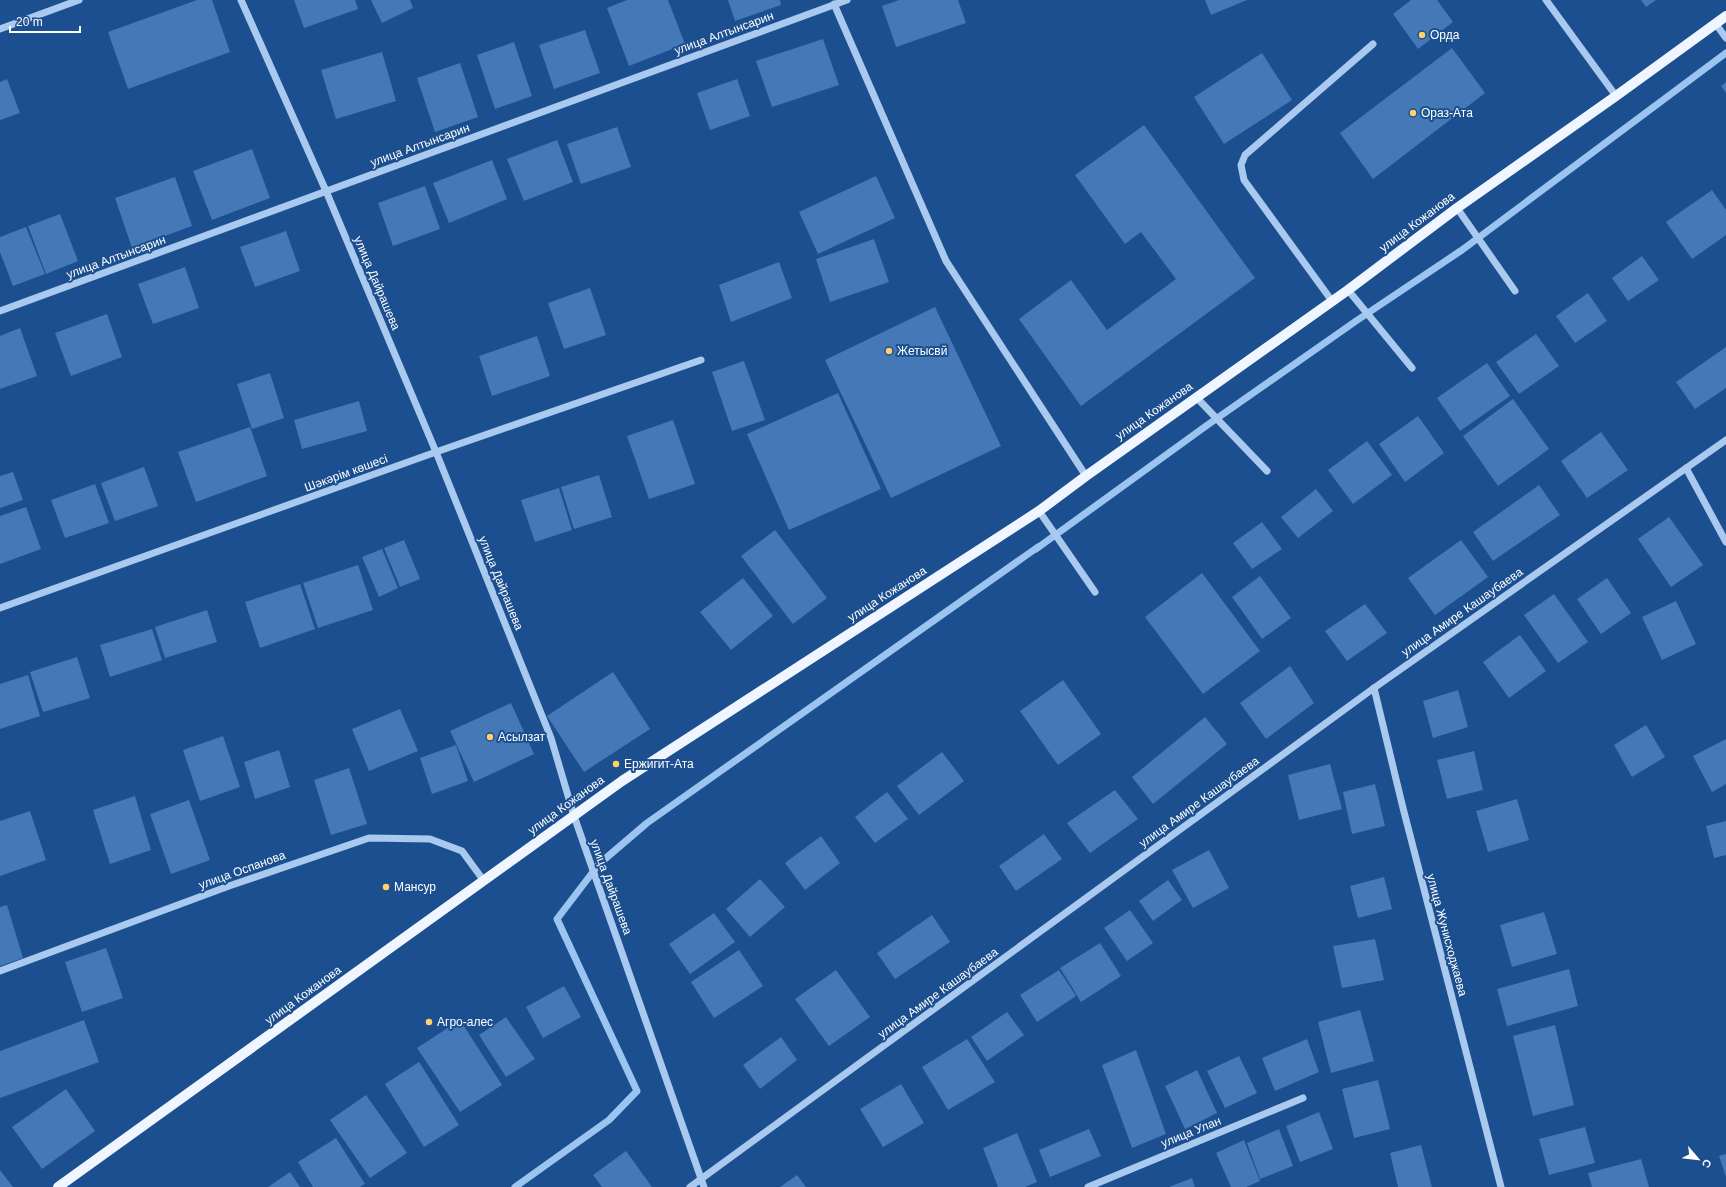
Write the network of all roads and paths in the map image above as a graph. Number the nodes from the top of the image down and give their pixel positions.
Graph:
1 (79, 0) edge
2 (242, 0) edge
3 (847, 0) edge
4 (1546, 0) edge
5 (834, 4) junction
6 (1726, 16) edge
7 (1715, 23) junction
8 (0, 29) edge
9 (1726, 38) edge
10 (1372, 44) dead end
11 (1616, 96) junction
12 (326, 191) junction
13 (1457, 208) junction
14 (1348, 290) junction
15 (1515, 291) dead end
16 (1332, 301) junction
17 (0, 311) edge
18 (701, 360) dead end
19 (1412, 368) dead end
20 (1196, 398) junction
21 (1726, 440) edge
22 (436, 452) junction
23 (1686, 468) junction
24 (1267, 470) dead end
25 (1086, 476) junction
26 (1039, 511) junction
27 (1726, 542) edge
28 (1095, 592) dead end
29 (0, 608) edge
30 (1374, 688) junction
31 (574, 816) junction
32 (484, 881) junction
33 (0, 971) edge
34 (1303, 1098) dead end
35 (702, 1179) junction
36 (58, 1187) edge
37 (690, 1187) edge
38 (704, 1187) edge
39 (1088, 1187) edge
40 (1501, 1187) edge

1 - 8 street
2 - 12 street, улица Дайрашева
3 - 5 street, улица Алтынсарин
4 - 11 street
5 - 12 street, улица Алтынсарин
5 - 25 street
6 - 7 main road, улица Кожанова
7 - 9 street
7 - 11 main road, улица Кожанова
10 - 16 street
11 - 13 main road, улица Кожанова
12 - 17 street, улица Алтынсарин
12 - 22 street, улица Дайрашева
13 - 14 main road, улица Кожанова
13 - 15 street
14 - 16 main road, улица Кожанова
14 - 19 street
16 - 20 main road, улица Кожанова
18 - 22 street, Шәкәрім көшесі
20 - 24 street
20 - 25 main road, улица Кожанова
21 - 23 street, улица Амире Кашаубаева
22 - 29 street, Шәкәрім көшесі
22 - 31 street, улица Дайрашева
23 - 27 street
23 - 30 street, улица Амире Кашаубаева
25 - 26 main road, улица Кожанова
26 - 28 street
26 - 31 main road, улица Кожанова
30 - 35 street, улица Амире Кашаубаева
30 - 40 street, улица Жунисходжаева
31 - 32 main road, улица Кожанова
31 - 35 street, улица Дайрашева
32 - 33 street, улица Оспанова
32 - 36 main road, улица Кожанова
34 - 39 street, улица Улан
35 - 37 street, улица Амире Кашаубаева
35 - 38 street, улица Дайрашева

